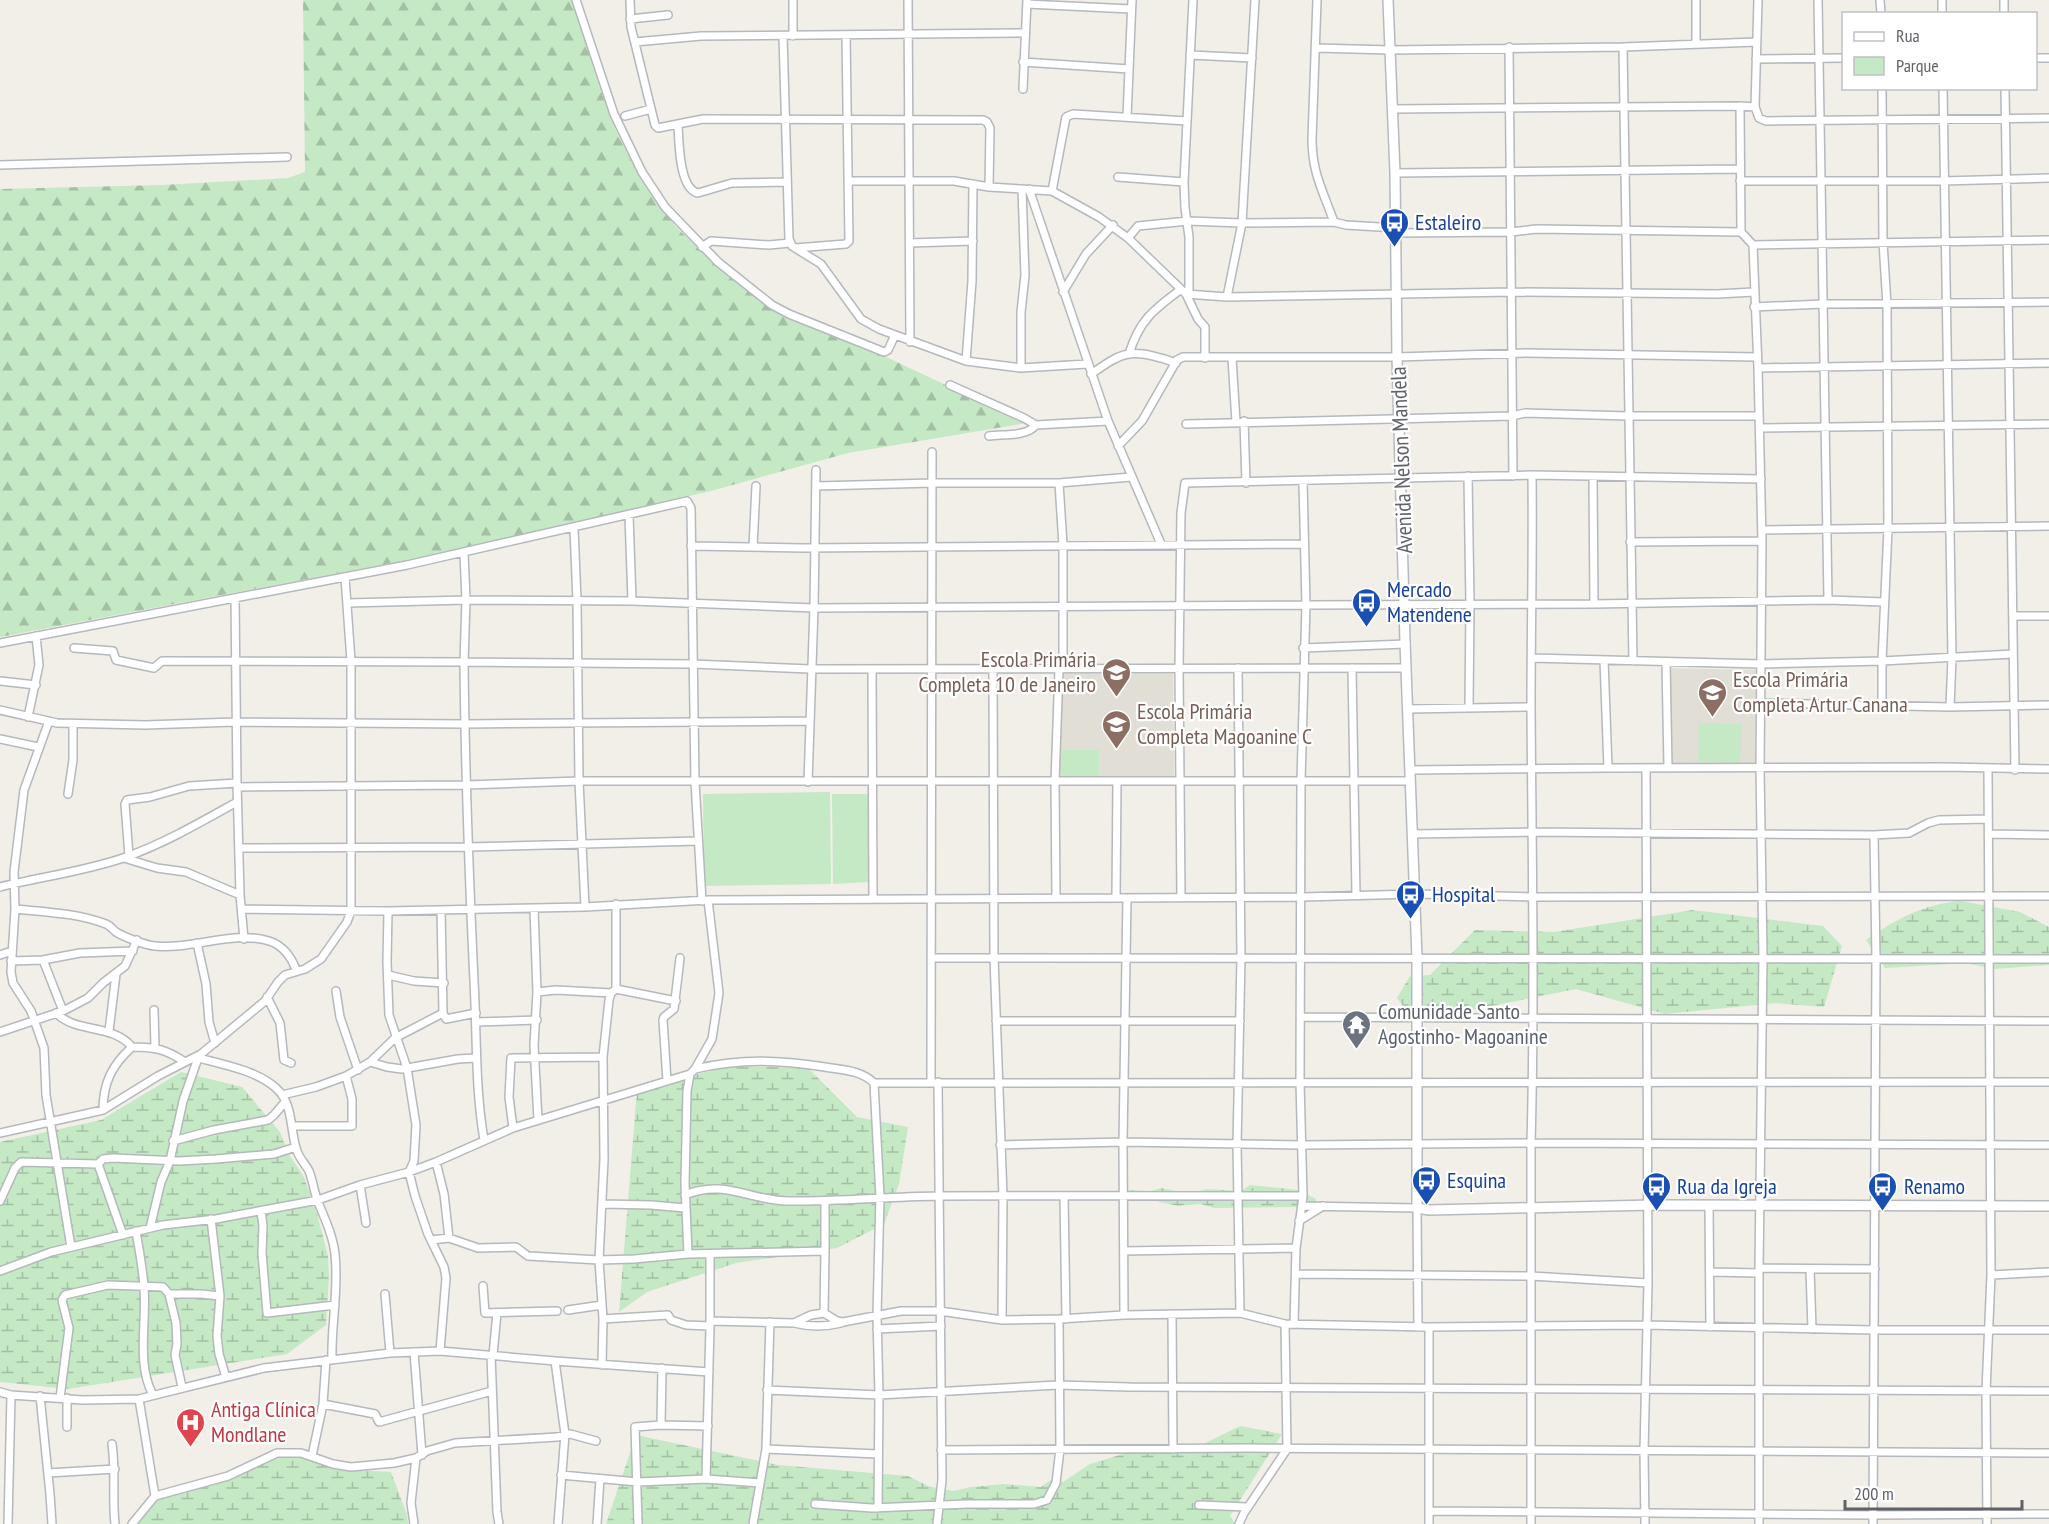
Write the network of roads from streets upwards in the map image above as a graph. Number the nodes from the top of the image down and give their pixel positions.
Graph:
1 (576, 0) edge
2 (630, 0) edge
3 (793, 0) edge
4 (908, 0) edge
5 (1132, 0) edge
6 (1193, 0) edge
7 (1254, 0) edge
8 (1317, 0) edge
9 (1388, 0) edge
10 (1696, 0) edge
11 (1758, 0) edge
12 (1818, 0) edge
13 (1027, 2) edge
14 (1131, 9) junction
15 (668, 15) dead end
16 (630, 19) junction
17 (1025, 33) junction
18 (846, 35) junction
19 (908, 35) junction
20 (783, 36) junction
21 (793, 36) junction
22 (635, 42) junction
23 (1756, 42) junction
24 (1696, 44) junction
25 (1509, 47) junction
26 (1623, 47) junction
27 (1315, 48) junction
28 (1391, 50) junction
29 (1190, 55) junction
30 (1252, 58) junction
31 (1819, 58) junction
32 (1842, 58) edge
33 (1756, 59) junction
34 (1023, 62) junction
35 (1129, 69) junction
36 (1023, 89) dead end
37 (1882, 90) edge
38 (1943, 90) edge
39 (2005, 90) edge
40 (1740, 106) junction
41 (1623, 107) junction
42 (1755, 107) junction
43 (651, 108) junction
44 (1394, 109) junction
45 (1509, 109) junction
46 (625, 116) dead end
47 (1127, 117) junction
48 (2005, 118) junction
49 (2049, 118) edge
50 (785, 119) junction
51 (846, 119) junction
52 (1943, 119) junction
53 (1820, 120) junction
54 (1882, 120) junction
55 (909, 121) junction
56 (1187, 121) junction
57 (678, 125) junction
58 (287, 157) dead end
59 (0, 165) edge
60 (1624, 169) junction
61 (1740, 169) junction
62 (1510, 170) junction
63 (1395, 173) junction
64 (1118, 177) dead end
65 (2049, 178) edge
66 (1883, 180) junction
67 (2006, 180) junction
68 (848, 181) junction
69 (1740, 181) junction
70 (1943, 181) junction
71 (787, 182) junction
72 (910, 182) junction
73 (1184, 182) junction
74 (1821, 182) junction
75 (973, 184) junction
76 (989, 187) junction
77 (1025, 189) junction
78 (1052, 191) junction
79 (1188, 221) junction
80 (1334, 222) junction
81 (1242, 223) junction
82 (1113, 225) junction
83 (1396, 231) junction
84 (1625, 231) junction
85 (1511, 232) junction
86 (1741, 232) junction
87 (1128, 238) junction
88 (2049, 240) edge
89 (973, 241) junction
90 (1944, 241) junction
91 (2007, 241) junction
92 (1884, 242) junction
93 (910, 243) junction
94 (1822, 243) junction
95 (1753, 245) junction
96 (793, 246) junction
97 (702, 247) junction
98 (1063, 292) junction
99 (1512, 292) junction
100 (1628, 292) junction
101 (1754, 292) junction
102 (1185, 293) junction
103 (1398, 295) junction
104 (1227, 297) junction
105 (2008, 302) junction
106 (2049, 302) edge
107 (1946, 303) junction
108 (1822, 304) junction
109 (1887, 304) junction
110 (1755, 307) junction
111 (895, 335) junction
112 (910, 342) junction
113 (1512, 353) junction
114 (1129, 354) junction
115 (1629, 355) junction
116 (1398, 357) junction
117 (1758, 357) junction
118 (1205, 358) junction
119 (1232, 358) junction
120 (966, 361) junction
121 (1176, 363) junction
122 (2009, 363) junction
123 (2049, 363) edge
124 (1087, 364) junction
125 (1947, 364) junction
126 (1824, 366) junction
127 (1886, 366) junction
128 (1021, 368) junction
129 (1758, 368) junction
130 (1091, 374) junction
131 (950, 385) dead end
132 (1512, 416) junction
133 (1628, 416) junction
134 (1759, 416) junction
135 (1400, 419) junction
136 (1108, 421) junction
137 (1244, 421) junction
138 (1236, 422) junction
139 (1186, 424) dead end
140 (2049, 424) edge
141 (1036, 425) junction
142 (2010, 425) junction
143 (1948, 426) junction
144 (1887, 427) junction
145 (1760, 428) junction
146 (1826, 428) junction
147 (989, 436) dead end
148 (1118, 446) junction
149 (932, 452) dead end
150 (816, 470) dead end
151 (1468, 476) junction
152 (1513, 476) junction
153 (1532, 476) junction
154 (1131, 477) junction
155 (1593, 477) junction
156 (1629, 478) junction
157 (1402, 479) junction
158 (1761, 479) junction
159 (1303, 482) junction
160 (933, 483) junction
161 (1059, 483) junction
162 (1246, 483) junction
163 (756, 486) dead end
164 (816, 486) junction
165 (629, 515) junction
166 (2012, 526) junction
167 (2049, 526) edge
168 (1949, 527) junction
169 (574, 528) junction
170 (1827, 529) junction
171 (1888, 529) junction
172 (1762, 530) junction
173 (1762, 541) junction
174 (1630, 542) junction
175 (1161, 544) junction
176 (1180, 544) junction
177 (1304, 544) junction
178 (1063, 545) junction
179 (691, 546) junction
180 (932, 546) junction
181 (753, 547) junction
182 (814, 547) junction
183 (464, 553) junction
184 (345, 577) junction
185 (235, 598) junction
186 (466, 600) junction
187 (1828, 600) junction
188 (577, 601) junction
189 (632, 601) junction
190 (1761, 601) junction
191 (1884, 602) junction
192 (348, 603) junction
193 (692, 603) junction
194 (1405, 603) junction
195 (1533, 603) junction
196 (1470, 604) junction
197 (1594, 604) junction
198 (1631, 604) junction
199 (1306, 605) junction
200 (1180, 606) junction
201 (1064, 607) junction
202 (814, 608) junction
203 (932, 608) junction
204 (2013, 616) junction
205 (2049, 616) edge
206 (36, 636) junction
207 (0, 643) edge
208 (1406, 644) junction
209 (74, 648) dead end
210 (1303, 648) junction
211 (2013, 654) junction
212 (1532, 658) junction
213 (1952, 658) junction
214 (1604, 660) junction
215 (351, 661) junction
216 (1633, 661) junction
217 (236, 662) junction
218 (464, 662) junction
219 (1666, 662) junction
220 (1882, 662) junction
221 (577, 664) junction
222 (693, 664) junction
223 (1761, 664) junction
224 (993, 668) junction
225 (1179, 668) junction
226 (1238, 668) junction
227 (1304, 668) junction
228 (1352, 668) junction
229 (1406, 668) junction
230 (810, 669) junction
231 (872, 669) junction
232 (933, 669) junction
233 (1059, 669) junction
234 (0, 681) edge
235 (36, 685) junction
236 (1761, 703) junction
237 (2049, 705) edge
238 (1882, 706) junction
239 (2013, 706) junction
240 (1469, 707) junction
241 (1531, 707) junction
242 (1950, 707) junction
243 (1408, 709) junction
244 (0, 710) edge
245 (28, 717) junction
246 (49, 721) junction
247 (694, 721) junction
248 (808, 721) junction
249 (235, 722) junction
250 (350, 723) junction
251 (578, 723) junction
252 (74, 724) junction
253 (465, 724) junction
254 (0, 739) edge
255 (38, 747) junction
256 (1608, 768) junction
257 (1668, 768) junction
258 (1760, 768) junction
259 (1532, 769) junction
260 (1646, 769) junction
261 (1988, 769) junction
262 (1410, 770) junction
263 (2015, 770) junction
264 (2049, 770) edge
265 (579, 781) junction
266 (994, 781) junction
267 (695, 782) junction
268 (808, 782) junction
269 (872, 782) junction
270 (932, 782) junction
271 (1055, 782) junction
272 (1117, 782) junction
273 (1240, 782) junction
274 (1301, 782) junction
275 (1354, 782) junction
276 (1410, 782) junction
277 (1179, 783) junction
278 (237, 785) junction
279 (466, 785) junction
280 (351, 786) junction
281 (68, 794) dead end
282 (237, 802) junction
283 (1988, 819) junction
284 (1533, 832) junction
285 (1646, 833) junction
286 (1761, 833) junction
287 (1412, 834) junction
288 (1989, 834) junction
289 (1874, 835) junction
290 (2049, 835) edge
291 (698, 841) junction
292 (582, 844) junction
293 (352, 847) junction
294 (468, 847) junction
295 (239, 848) junction
296 (126, 857) junction
297 (14, 883) junction
298 (0, 887) edge
299 (1415, 894) junction
300 (240, 895) junction
301 (1356, 895) junction
302 (1990, 895) junction
303 (1647, 896) junction
304 (1761, 896) junction
305 (2049, 896) edge
306 (1056, 897) junction
307 (1181, 897) junction
308 (1302, 897) junction
309 (1533, 897) junction
310 (1875, 897) junction
311 (873, 898) junction
312 (931, 898) junction
313 (993, 898) junction
314 (1116, 898) junction
315 (1127, 898) junction
316 (1240, 898) junction
317 (705, 900) junction
318 (616, 904) junction
319 (585, 907) junction
320 (15, 909) junction
321 (242, 909) junction
322 (534, 909) junction
323 (441, 910) junction
324 (471, 910) junction
325 (351, 911) junction
326 (388, 911) junction
327 (244, 939) junction
328 (137, 940) junction
329 (197, 943) junction
330 (12, 951) junction
331 (133, 951) junction
332 (0, 955) edge
333 (1763, 957) junction
334 (680, 958) dead end
335 (932, 958) junction
336 (994, 958) junction
337 (1126, 958) junction
338 (1241, 958) junction
339 (1302, 958) junction
340 (1417, 958) junction
341 (1647, 958) junction
342 (1532, 959) junction
343 (1876, 959) junction
344 (1990, 959) junction
345 (2049, 959) edge
346 (43, 960) junction
347 (11, 961) junction
348 (296, 970) junction
349 (116, 974) junction
350 (387, 975) junction
351 (444, 983) junction
352 (336, 991) dead end
353 (614, 991) junction
354 (537, 992) junction
355 (267, 997) junction
356 (676, 1001) junction
357 (154, 1010) dead end
358 (59, 1012) junction
359 (443, 1013) junction
360 (476, 1013) junction
361 (1301, 1017) junction
362 (34, 1019) junction
363 (1417, 1019) junction
364 (1533, 1019) junction
365 (537, 1020) junction
366 (1646, 1020) junction
367 (996, 1021) junction
368 (1126, 1021) junction
369 (1240, 1021) junction
370 (1762, 1021) junction
371 (1875, 1021) junction
372 (1990, 1021) junction
373 (2049, 1021) edge
374 (476, 1023) junction
375 (109, 1031) junction
376 (0, 1032) edge
377 (395, 1038) junction
378 (215, 1043) junction
379 (132, 1047) junction
380 (155, 1047) junction
381 (535, 1057) junction
382 (603, 1057) junction
383 (196, 1058) junction
384 (476, 1058) junction
385 (185, 1062) junction
386 (370, 1062) junction
387 (291, 1063) dead end
388 (407, 1068) junction
389 (358, 1070) junction
390 (692, 1071) junction
391 (346, 1076) junction
392 (667, 1081) junction
393 (1124, 1081) junction
394 (1238, 1081) junction
395 (1647, 1081) junction
396 (935, 1082) junction
397 (999, 1082) junction
398 (1300, 1082) junction
399 (1418, 1082) junction
400 (1533, 1082) junction
401 (1762, 1082) junction
402 (1989, 1082) junction
403 (2049, 1082) edge
404 (874, 1083) junction
405 (1875, 1083) junction
406 (284, 1098) junction
407 (603, 1101) junction
408 (103, 1110) junction
409 (51, 1120) junction
410 (538, 1120) junction
411 (293, 1126) junction
412 (513, 1128) junction
413 (0, 1133) edge
414 (484, 1140) junction
415 (173, 1141) junction
416 (1123, 1142) junction
417 (1531, 1143) junction
418 (1648, 1143) junction
419 (1761, 1143) junction
420 (1418, 1144) junction
421 (1875, 1144) junction
422 (1989, 1144) junction
423 (1000, 1145) junction
424 (1237, 1145) junction
425 (2049, 1145) edge
426 (1303, 1146) junction
427 (296, 1147) junction
428 (57, 1161) junction
429 (170, 1161) junction
430 (436, 1162) junction
431 (98, 1164) junction
432 (409, 1172) junction
433 (685, 1184) junction
434 (360, 1185) junction
435 (696, 1190) junction
436 (685, 1196) junction
437 (939, 1196) junction
438 (1003, 1196) junction
439 (1064, 1196) junction
440 (1125, 1196) junction
441 (1238, 1196) junction
442 (1303, 1196) junction
443 (879, 1197) junction
444 (318, 1200) junction
445 (0, 1201) edge
446 (825, 1201) junction
447 (602, 1204) junction
448 (1646, 1205) junction
449 (1709, 1205) junction
450 (1760, 1205) junction
451 (1302, 1206) junction
452 (1323, 1206) junction
453 (1989, 1206) junction
454 (2049, 1206) edge
455 (1532, 1207) junction
456 (1875, 1207) junction
457 (686, 1208) junction
458 (1417, 1208) junction
459 (261, 1211) junction
460 (211, 1219) junction
461 (1299, 1221) junction
462 (366, 1223) dead end
463 (150, 1228) junction
464 (136, 1232) junction
465 (123, 1235) junction
466 (448, 1238) junction
467 (431, 1240) junction
468 (71, 1247) junction
469 (1239, 1248) junction
470 (1296, 1248) junction
471 (825, 1251) junction
472 (1124, 1251) junction
473 (688, 1254) junction
474 (710, 1254) junction
475 (599, 1260) junction
476 (2, 1269) edge
477 (1810, 1269) junction
478 (1875, 1269) junction
479 (1759, 1271) junction
480 (1710, 1272) junction
481 (2049, 1272) edge
482 (1296, 1274) junction
483 (1991, 1275) junction
484 (1417, 1276) junction
485 (1531, 1276) junction
486 (1648, 1283) junction
487 (144, 1286) junction
488 (483, 1286) dead end
489 (169, 1294) junction
490 (385, 1294) dead end
491 (220, 1296) junction
492 (336, 1305) junction
493 (602, 1305) junction
494 (568, 1310) dead end
495 (557, 1311) dead end
496 (940, 1311) junction
497 (497, 1313) junction
498 (824, 1313) junction
499 (1240, 1313) junction
500 (1172, 1314) junction
501 (877, 1315) junction
502 (1124, 1315) junction
503 (603, 1319) junction
504 (1063, 1319) junction
505 (1002, 1320) junction
506 (770, 1322) junction
507 (843, 1322) junction
508 (794, 1323) junction
509 (710, 1324) junction
510 (1285, 1324) junction
511 (1294, 1324) junction
512 (1646, 1325) junction
513 (941, 1326) junction
514 (1418, 1327) junction
515 (1429, 1327) junction
516 (1530, 1327) junction
517 (1710, 1327) junction
518 (1760, 1328) junction
519 (878, 1329) junction
520 (1812, 1329) junction
521 (1874, 1330) junction
522 (1989, 1330) junction
523 (2049, 1330) edge
524 (440, 1351) junction
525 (414, 1352) junction
526 (390, 1353) junction
527 (492, 1355) junction
528 (329, 1360) junction
529 (555, 1360) junction
530 (602, 1365) junction
531 (662, 1368) junction
532 (709, 1372) junction
533 (226, 1377) junction
534 (1058, 1385) junction
535 (182, 1387) junction
536 (1173, 1387) junction
537 (1287, 1387) junction
538 (1429, 1388) junction
539 (767, 1390) junction
540 (1531, 1390) junction
541 (1646, 1390) junction
542 (1759, 1390) junction
543 (492, 1391) junction
544 (941, 1391) junction
545 (1872, 1391) junction
546 (1986, 1391) junction
547 (2049, 1391) edge
548 (0, 1392) edge
549 (11, 1395) junction
550 (153, 1395) junction
551 (879, 1395) junction
552 (40, 1396) junction
553 (63, 1398) junction
554 (139, 1398) junction
555 (323, 1404) junction
556 (419, 1410) junction
557 (661, 1425) junction
558 (708, 1426) junction
559 (67, 1427) dead end
560 (565, 1434) junction
561 (494, 1441) junction
562 (596, 1441) dead end
563 (112, 1444) dead end
564 (765, 1449) junction
565 (1060, 1449) junction
566 (1173, 1449) junction
567 (1287, 1449) junction
568 (941, 1450) junction
569 (1429, 1450) junction
570 (1531, 1451) junction
571 (1644, 1451) junction
572 (1759, 1452) junction
573 (1872, 1452) junction
574 (878, 1454) junction
575 (1987, 1454) junction
576 (2049, 1454) edge
577 (312, 1456) junction
578 (419, 1456) junction
579 (115, 1469) junction
580 (48, 1473) junction
581 (561, 1475) junction
582 (600, 1479) junction
583 (706, 1479) junction
584 (638, 1482) junction
585 (760, 1483) junction
586 (155, 1497) junction
587 (815, 1504) dead end
588 (939, 1504) junction
589 (1199, 1505) dead end
590 (878, 1508) junction
591 (1247, 1508) junction
592 (1429, 1511) junction
593 (1531, 1511) junction
594 (1645, 1513) junction
595 (1759, 1513) junction
596 (1988, 1514) junction
597 (2049, 1514) edge
598 (1873, 1515) junction
599 (8, 1524) edge
600 (52, 1524) edge
601 (115, 1524) edge
602 (132, 1524) edge
603 (414, 1524) edge
604 (499, 1524) edge
605 (558, 1524) edge
606 (597, 1524) edge
607 (638, 1524) edge
608 (753, 1524) edge
609 (938, 1524) edge
610 (1239, 1524) edge
611 (1429, 1524) edge
612 (1531, 1524) edge
613 (1645, 1524) edge
614 (1759, 1524) edge
615 (1873, 1524) edge
616 (1987, 1524) edge

1 - 97 street
2 - 16 street
3 - 21 street
4 - 19 street
5 - 14 street
6 - 29 street
7 - 30 street
8 - 27 street
9 - 28 street, Avenida Nelson Mandela
10 - 24 street
11 - 23 street
12 - 31 street
13 - 14 street
13 - 17 street
14 - 35 street
15 - 16 street
16 - 22 street
17 - 19 street
17 - 34 street
18 - 19 street
18 - 21 street
18 - 51 street
19 - 55 street
20 - 21 street
20 - 22 street
20 - 50 street
22 - 43 street
23 - 24 street
23 - 33 street
24 - 26 street
25 - 26 street
25 - 28 street
25 - 45 street
26 - 41 street
27 - 28 street
27 - 80 street
28 - 44 street, Avenida Nelson Mandela
29 - 30 street
29 - 56 street
30 - 81 street
31 - 32 street
31 - 33 street
31 - 53 street
33 - 42 street
34 - 35 street
34 - 36 street
35 - 47 street
37 - 54 street
38 - 52 street
39 - 48 street
40 - 41 street
40 - 42 street
40 - 61 street
41 - 45 street
41 - 60 street
42 - 53 street
43 - 46 street
43 - 57 street
44 - 45 street
44 - 63 street, Avenida Nelson Mandela
45 - 62 street
47 - 56 street
47 - 78 street
48 - 49 street
48 - 52 street
48 - 67 street
50 - 51 street
50 - 57 street
50 - 71 street
51 - 55 street
51 - 68 street
52 - 54 street
52 - 70 street
53 - 54 street
53 - 74 street
54 - 66 street
55 - 72 street
55 - 76 street
56 - 73 street
57 - 71 street
58 - 59 street
60 - 61 street
60 - 62 street
60 - 84 street
61 - 69 street
62 - 63 street
62 - 85 street
63 - 83 street, Avenida Nelson Mandela
64 - 73 street
65 - 67 street
66 - 70 street
66 - 74 street
66 - 92 street
67 - 70 street
67 - 91 street
68 - 72 street
68 - 96 street
69 - 74 street
69 - 86 street
70 - 90 street
71 - 96 street
72 - 75 street
72 - 93 street
73 - 79 street
74 - 94 street
75 - 76 street
75 - 89 street
76 - 77 street
77 - 78 street
77 - 98 street
77 - 128 street
78 - 82 street
79 - 81 street
79 - 87 street
79 - 102 street
80 - 81 street
80 - 83 street
81 - 104 street
82 - 87 street
82 - 98 street
83 - 85 street
83 - 103 street, Avenida Nelson Mandela
84 - 85 street
84 - 86 street
84 - 100 street
85 - 99 street
86 - 95 street
87 - 102 street
88 - 91 street
89 - 93 street
89 - 120 street
90 - 91 street
90 - 92 street
90 - 107 street
91 - 105 street
92 - 94 street
92 - 109 street
93 - 112 street
94 - 95 street
94 - 108 street
95 - 101 street
96 - 97 street
96 - 111 street
97 - 111 street
98 - 124 street
99 - 100 street
99 - 103 street
99 - 113 street
100 - 101 street
100 - 115 street
101 - 110 street
102 - 104 street
102 - 114 street
102 - 118 street
103 - 104 street
103 - 116 street, Avenida Nelson Mandela
105 - 106 street
105 - 107 street
105 - 122 street
107 - 109 street
107 - 125 street
108 - 109 street
108 - 110 street
108 - 126 street
109 - 127 street
110 - 117 street
111 - 112 street
112 - 120 street
113 - 115 street
113 - 116 street
113 - 132 street
114 - 121 street
114 - 130 street
115 - 117 street
115 - 133 street
116 - 119 street
116 - 135 street, Avenida Nelson Mandela
117 - 129 street
118 - 119 street
118 - 121 street
119 - 138 street
120 - 128 street
121 - 148 street
122 - 123 street
122 - 125 street
122 - 142 street
124 - 128 street
124 - 130 street
125 - 127 street
125 - 143 street
126 - 127 street
126 - 129 street
126 - 146 street
127 - 144 street
129 - 134 street
130 - 136 street
131 - 141 street
132 - 133 street
132 - 135 street
132 - 152 street
133 - 134 street
133 - 156 street
134 - 145 street
135 - 137 street
135 - 157 street, Avenida Nelson Mandela
136 - 141 street
136 - 148 street
137 - 138 street
137 - 162 street
138 - 139 street
140 - 142 street
141 - 147 street
142 - 143 street
142 - 166 street
143 - 144 street
143 - 168 street
144 - 146 street
144 - 171 street
145 - 146 street
145 - 158 street
146 - 170 street
148 - 154 street
149 - 160 street
150 - 164 street
151 - 152 street
151 - 157 street
151 - 196 street
152 - 153 street
153 - 155 street
153 - 195 street
154 - 161 street
154 - 175 street
155 - 156 street
155 - 197 street
156 - 158 street
156 - 174 street
157 - 159 street
157 - 194 street, Avenida Nelson Mandela
158 - 172 street
159 - 162 street
159 - 177 street
160 - 161 street
160 - 164 street
160 - 180 street
161 - 178 street
162 - 176 street
163 - 181 street
164 - 182 street
165 - 169 street
165 - 179 street
165 - 189 street
166 - 167 street
166 - 168 street
166 - 204 street
168 - 171 street
168 - 213 street
169 - 183 street
169 - 188 street
170 - 171 street
170 - 172 street
170 - 187 street
171 - 191 street
172 - 173 street
173 - 174 street
173 - 190 street
174 - 198 street
175 - 176 street
175 - 178 street
176 - 177 street
176 - 200 street
177 - 199 street
178 - 180 street
178 - 201 street
179 - 181 street
179 - 193 street
180 - 182 street
180 - 203 street
181 - 182 street
182 - 202 street
183 - 184 street
183 - 186 street
184 - 185 street
184 - 192 street
185 - 206 street
185 - 217 street
186 - 188 street
186 - 192 street
186 - 218 street
187 - 190 street
187 - 191 street
188 - 189 street
188 - 221 street
189 - 193 street
190 - 198 street
190 - 223 street
191 - 220 street
192 - 215 street
193 - 202 street
193 - 222 street
194 - 196 street
194 - 199 street
194 - 208 street, Avenida Nelson Mandela
195 - 196 street
195 - 197 street
195 - 212 street
196 - 240 street
197 - 198 street
198 - 216 street
199 - 200 street
199 - 210 street
200 - 201 street
200 - 225 street
201 - 203 street
201 - 233 street
202 - 203 street
202 - 230 street
203 - 232 street
204 - 205 street
204 - 211 street
206 - 207 street
206 - 235 street
208 - 210 street
208 - 229 street, Avenida Nelson Mandela
209 - 217 street
210 - 227 street
211 - 213 street
211 - 239 street
212 - 214 street
212 - 241 street
213 - 220 street
213 - 242 street
214 - 216 street
214 - 256 street
215 - 217 street
215 - 218 street
215 - 250 street
216 - 219 street
217 - 249 street
218 - 221 street
218 - 253 street
219 - 223 street
219 - 257 street
220 - 223 street
220 - 238 street
221 - 222 street
221 - 251 street
222 - 230 street
222 - 247 street
223 - 236 street
224 - 232 street
224 - 233 street
224 - 266 street
225 - 226 street
225 - 233 street
225 - 277 street
226 - 227 street
226 - 273 street
227 - 228 street
227 - 274 street
228 - 229 street
228 - 275 street
229 - 243 street, Avenida Nelson Mandela
230 - 231 street
230 - 248 street
231 - 232 street
231 - 269 street
232 - 270 street
233 - 271 street
234 - 235 street
235 - 245 street
236 - 238 street
236 - 258 street
237 - 239 street
238 - 242 street
239 - 242 street
239 - 263 street
240 - 241 street
240 - 243 street
241 - 259 street
243 - 262 street, Avenida Nelson Mandela
244 - 245 street
245 - 246 street
246 - 252 street
246 - 255 street
247 - 248 street
247 - 251 street
247 - 267 street
248 - 268 street
249 - 250 street
249 - 252 street
249 - 278 street
250 - 253 street
250 - 280 street
251 - 253 street
251 - 265 street
252 - 281 street
253 - 279 street
254 - 255 street
255 - 297 street
256 - 259 street
256 - 260 street
257 - 258 street
257 - 260 street
258 - 261 street
258 - 286 street
259 - 262 street
259 - 284 street
260 - 285 street
261 - 263 street
261 - 283 street
262 - 276 street, Avenida Nelson Mandela
263 - 264 street
265 - 267 street
265 - 279 street
265 - 292 street
266 - 270 street
266 - 271 street
266 - 313 street
267 - 268 street
267 - 291 street
268 - 269 street
269 - 270 street
269 - 311 street
270 - 312 street
271 - 272 street
271 - 306 street
272 - 277 street
272 - 314 street
273 - 274 street
273 - 277 street
273 - 316 street
274 - 275 street
274 - 308 street
275 - 276 street
275 - 301 street
276 - 287 street, Avenida Nelson Mandela
277 - 307 street
278 - 280 street
278 - 282 street
278 - 296 street
279 - 280 street
279 - 294 street
280 - 293 street
282 - 295 street
282 - 296 street
283 - 288 street
283 - 289 street
284 - 285 street
284 - 287 street
284 - 309 street
285 - 286 street
285 - 303 street
286 - 289 street
286 - 304 street
287 - 299 street, Avenida Nelson Mandela
288 - 290 street
288 - 302 street
289 - 310 street
291 - 292 street
291 - 317 street
292 - 294 street
292 - 319 street
293 - 294 street
293 - 295 street
293 - 325 street
294 - 324 street
295 - 300 street
296 - 297 street
296 - 300 street
297 - 298 street
297 - 320 street
299 - 301 street
299 - 309 street
299 - 340 street, Avenida Nelson Mandela
300 - 321 street
301 - 308 street
302 - 305 street
302 - 310 street
302 - 344 street
303 - 304 street
303 - 309 street
303 - 341 street
304 - 310 street
304 - 333 street
306 - 313 street
306 - 314 street
307 - 315 street
307 - 316 street
308 - 316 street
308 - 339 street
309 - 342 street
310 - 343 street
311 - 312 street
311 - 317 street
312 - 313 street
312 - 335 street
313 - 336 street
314 - 315 street
315 - 337 street
316 - 338 street
317 - 318 street
317 - 390 street
318 - 319 street
318 - 353 street
319 - 322 street
320 - 328 street
320 - 330 street
321 - 325 street
321 - 327 street
322 - 324 street
322 - 354 street
323 - 324 street
323 - 326 street
323 - 351 street
324 - 360 street
325 - 326 street
325 - 348 street
326 - 350 street
327 - 329 street
327 - 348 street
328 - 329 street
328 - 331 street
329 - 378 street
330 - 332 street
330 - 347 street
331 - 346 street
331 - 349 street
333 - 341 street
333 - 343 street
333 - 370 street
334 - 356 street
335 - 336 street
335 - 396 street
336 - 337 street
336 - 367 street
337 - 338 street
337 - 368 street
338 - 339 street
338 - 369 street
339 - 340 street
339 - 361 street
340 - 342 street
340 - 363 street, Avenida Nelson Mandela
341 - 342 street
341 - 366 street
342 - 364 street
343 - 344 street
343 - 371 street
344 - 345 street
344 - 372 street
346 - 347 street
346 - 358 street
347 - 362 street
348 - 355 street
349 - 358 street
349 - 375 street
350 - 351 street
350 - 377 street
351 - 359 street
352 - 389 street
353 - 354 street
353 - 356 street
353 - 382 street
354 - 365 street
355 - 378 street
355 - 387 street
356 - 392 street
357 - 380 street
358 - 362 street
358 - 375 street
359 - 360 street
359 - 377 street
360 - 374 street
361 - 363 street
361 - 398 street
362 - 376 street
362 - 409 street
363 - 364 street
363 - 399 street, Avenida Nelson Mandela
364 - 366 street
364 - 400 street
365 - 374 street
365 - 381 street
366 - 370 street
366 - 395 street
367 - 368 street
367 - 397 street
368 - 369 street
368 - 393 street
369 - 394 street
370 - 371 street
370 - 401 street
371 - 372 street
371 - 405 street
372 - 373 street
372 - 402 street
374 - 384 street
375 - 379 street
377 - 386 street
377 - 388 street
378 - 383 street
379 - 380 street
379 - 408 street
380 - 385 street
381 - 382 street
381 - 410 street
381 - 412 street
382 - 407 street
383 - 385 street
383 - 406 street
383 - 415 street
384 - 388 street
384 - 414 street
385 - 408 street
386 - 388 street
386 - 389 street
388 - 432 street
389 - 391 street
390 - 392 street
390 - 404 street
390 - 433 street
391 - 406 street
391 - 411 street
392 - 407 street
393 - 394 street
393 - 397 street
393 - 416 street
394 - 398 street
394 - 424 street
395 - 400 street
395 - 401 street
395 - 418 street
396 - 397 street
396 - 404 street
396 - 437 street
397 - 423 street
398 - 399 street
398 - 426 street
399 - 400 street
399 - 420 street, Avenida Nelson Mandela
400 - 417 street
401 - 405 street
401 - 419 street
402 - 403 street
402 - 405 street
402 - 422 street
404 - 443 street
405 - 421 street
406 - 411 street
406 - 415 street
407 - 410 street
407 - 447 street
408 - 409 street
409 - 413 street
409 - 428 street
410 - 412 street
411 - 427 street
412 - 414 street
414 - 430 street
415 - 429 street
416 - 423 street
416 - 424 street
416 - 440 street
417 - 418 street
417 - 420 street
417 - 455 street
418 - 419 street
418 - 448 street
419 - 421 street
419 - 450 street
420 - 426 street
420 - 458 street, Avenida Nelson Mandela
421 - 422 street
421 - 456 street
422 - 425 street
422 - 453 street
423 - 438 street
424 - 426 street
424 - 441 street
426 - 442 street
427 - 429 street
427 - 444 street
428 - 431 street
428 - 445 street
428 - 468 street
429 - 431 street
429 - 463 street
430 - 432 street
430 - 466 street
431 - 465 street
432 - 434 street
432 - 467 street
433 - 435 street
433 - 436 street
434 - 444 street
434 - 462 street
435 - 436 street
435 - 446 street
436 - 457 street
437 - 438 street
437 - 443 street
437 - 496 street
438 - 439 street
438 - 505 street
439 - 440 street
439 - 504 street
440 - 441 street
440 - 472 street
441 - 442 street
441 - 469 street
442 - 451 street
443 - 446 street
443 - 501 street
444 - 459 street
444 - 492 street
446 - 471 street
447 - 457 street
447 - 475 street
448 - 449 street
448 - 455 street
448 - 486 street
449 - 450 street
449 - 480 street
450 - 456 street
450 - 479 street
451 - 452 street
451 - 461 street
452 - 458 street
452 - 461 street
453 - 454 street
453 - 456 street
453 - 483 street
455 - 458 street
455 - 485 street
456 - 478 street
457 - 473 street
458 - 484 street
459 - 460 street
459 - 492 street
460 - 463 street
460 - 491 street
461 - 470 street
463 - 464 street
464 - 465 street
464 - 487 street
465 - 468 street
466 - 467 street
466 - 475 street
467 - 524 street
468 - 476 street
469 - 470 street
469 - 472 street
469 - 499 street
470 - 482 street
471 - 474 street
471 - 498 street
472 - 502 street
473 - 474 street
473 - 475 street
474 - 509 street
475 - 493 street
477 - 478 street
477 - 479 street
477 - 520 street
478 - 521 street
479 - 480 street
479 - 518 street
480 - 517 street
481 - 483 street
482 - 484 street
482 - 511 street
483 - 522 street
484 - 485 street
484 - 514 street
485 - 486 street
485 - 516 street
486 - 512 street
487 - 489 street
487 - 550 street
487 - 553 street
488 - 497 street
489 - 491 street
489 - 535 street
490 - 526 street
491 - 533 street
492 - 528 street
493 - 494 street
493 - 503 street
495 - 497 street
496 - 501 street
496 - 505 street
496 - 513 street
497 - 527 street
498 - 507 street
498 - 508 street
499 - 500 street
499 - 510 street
500 - 502 street
500 - 536 street
501 - 507 street
501 - 519 street
502 - 504 street
503 - 509 street
503 - 530 street
504 - 505 street
504 - 534 street
506 - 508 street
506 - 509 street
506 - 539 street
507 - 508 street
509 - 532 street
510 - 511 street
510 - 537 street
511 - 514 street
512 - 516 street
512 - 517 street
512 - 541 street
513 - 519 street
513 - 544 street
514 - 515 street
515 - 516 street
515 - 538 street
516 - 540 street
517 - 518 street
518 - 520 street
518 - 542 street
519 - 551 street
520 - 521 street
521 - 522 street
521 - 545 street
522 - 523 street
522 - 546 street
524 - 525 street
524 - 527 street
525 - 526 street
525 - 556 street
526 - 528 street
527 - 529 street
527 - 543 street
528 - 533 street
528 - 555 street
529 - 530 street
529 - 560 street
530 - 531 street
531 - 532 street
531 - 557 street
532 - 558 street
533 - 535 street
534 - 536 street
534 - 544 street
534 - 565 street
535 - 550 street
536 - 537 street
536 - 566 street
537 - 538 street
537 - 567 street
538 - 540 street
538 - 569 street
539 - 551 street
539 - 564 street
540 - 541 street
540 - 570 street
541 - 542 street
541 - 571 street
542 - 545 street
542 - 572 street
543 - 556 street
543 - 561 street
544 - 551 street
544 - 568 street
545 - 546 street
545 - 573 street
546 - 547 street
546 - 575 street
548 - 549 street
549 - 552 street
549 - 599 street
550 - 554 street
551 - 574 street
552 - 553 street
552 - 580 street
553 - 554 street
553 - 559 street
554 - 586 street
555 - 556 street
555 - 577 street
556 - 578 street
557 - 558 street
557 - 584 street
558 - 583 street
560 - 561 street
560 - 562 street
560 - 581 street
561 - 578 street
561 - 604 street
563 - 579 street
564 - 574 street
564 - 585 street
565 - 566 street
565 - 568 street
565 - 588 street
566 - 567 street
567 - 569 street
567 - 591 street
568 - 588 street
569 - 570 street
569 - 592 street
570 - 571 street
570 - 593 street
571 - 572 street
571 - 594 street
572 - 573 street
572 - 595 street
573 - 575 street
573 - 598 street
574 - 590 street
575 - 576 street
575 - 596 street
577 - 578 street
577 - 586 street
578 - 603 street
579 - 580 street
579 - 601 street
580 - 600 street
581 - 582 street
581 - 605 street
582 - 584 street
582 - 606 street
583 - 584 street
583 - 585 street
584 - 607 street
585 - 608 street
586 - 602 street
587 - 590 street
588 - 590 street
588 - 609 street
589 - 591 street
591 - 610 street
592 - 593 street
592 - 611 street
593 - 594 street
593 - 612 street
594 - 595 street
594 - 613 street
595 - 598 street
595 - 614 street
596 - 597 street
596 - 598 street
596 - 616 street
598 - 615 street

